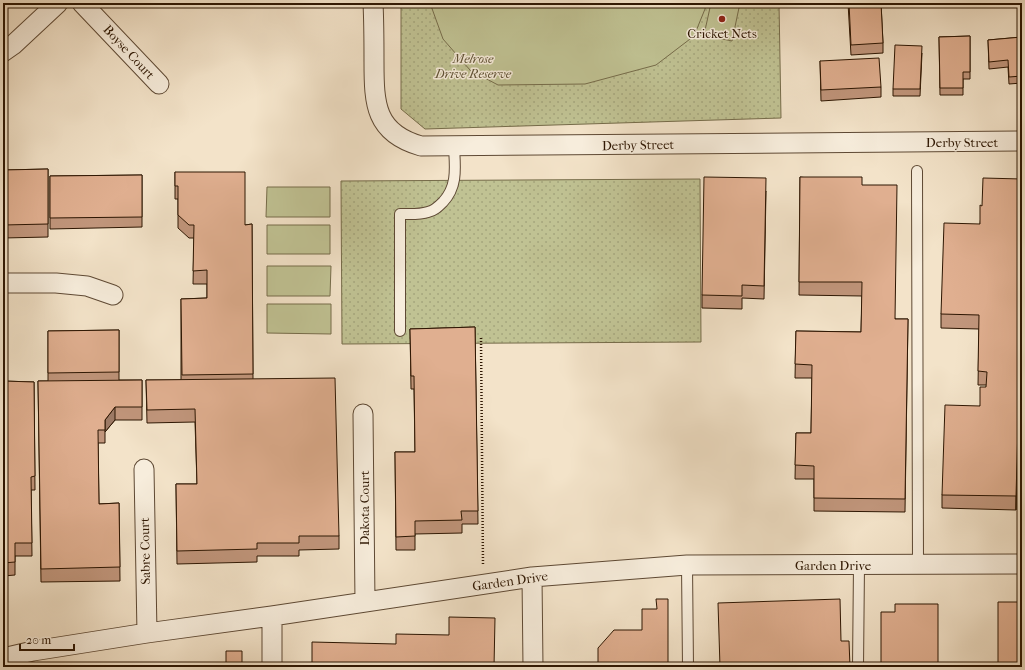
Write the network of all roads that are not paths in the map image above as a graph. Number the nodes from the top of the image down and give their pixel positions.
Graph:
1 (58, 3) edge
2 (82, 3) edge
3 (373, 3) edge
4 (3, 52) edge
5 (159, 84) dead end
6 (1022, 141) edge
7 (454, 147) junction
8 (917, 171) dead end
9 (3, 283) edge
10 (113, 295) dead end
11 (400, 331) dead end
12 (363, 414) dead end
13 (144, 469) dead end
14 (918, 564) junction
15 (1022, 564) edge
16 (687, 565) junction
17 (859, 565) junction
18 (532, 577) junction
19 (365, 602) junction
20 (272, 616) junction
21 (147, 633) junction
22 (3, 658) edge
23 (34, 659) edge
24 (272, 667) edge
25 (533, 667) edge
26 (688, 667) edge
27 (858, 667) edge

1 - 4 street
2 - 5 street, Boyse Court
3 - 7 street, Derby Street
6 - 7 street, Derby Street
7 - 11 lane
8 - 14 lane
9 - 10 street
12 - 19 street, Dakota Court
13 - 21 street, Sabre Court
14 - 15 street, Garden Drive
14 - 17 street, Garden Drive
16 - 17 street, Garden Drive
16 - 18 street, Garden Drive
16 - 26 lane
17 - 27 lane
18 - 19 street, Garden Drive
18 - 25 street
19 - 20 street, Garden Drive
20 - 21 street, Garden Drive
20 - 24 street
21 - 23 street, Garden Drive
22 - 23 street, Garden Drive

